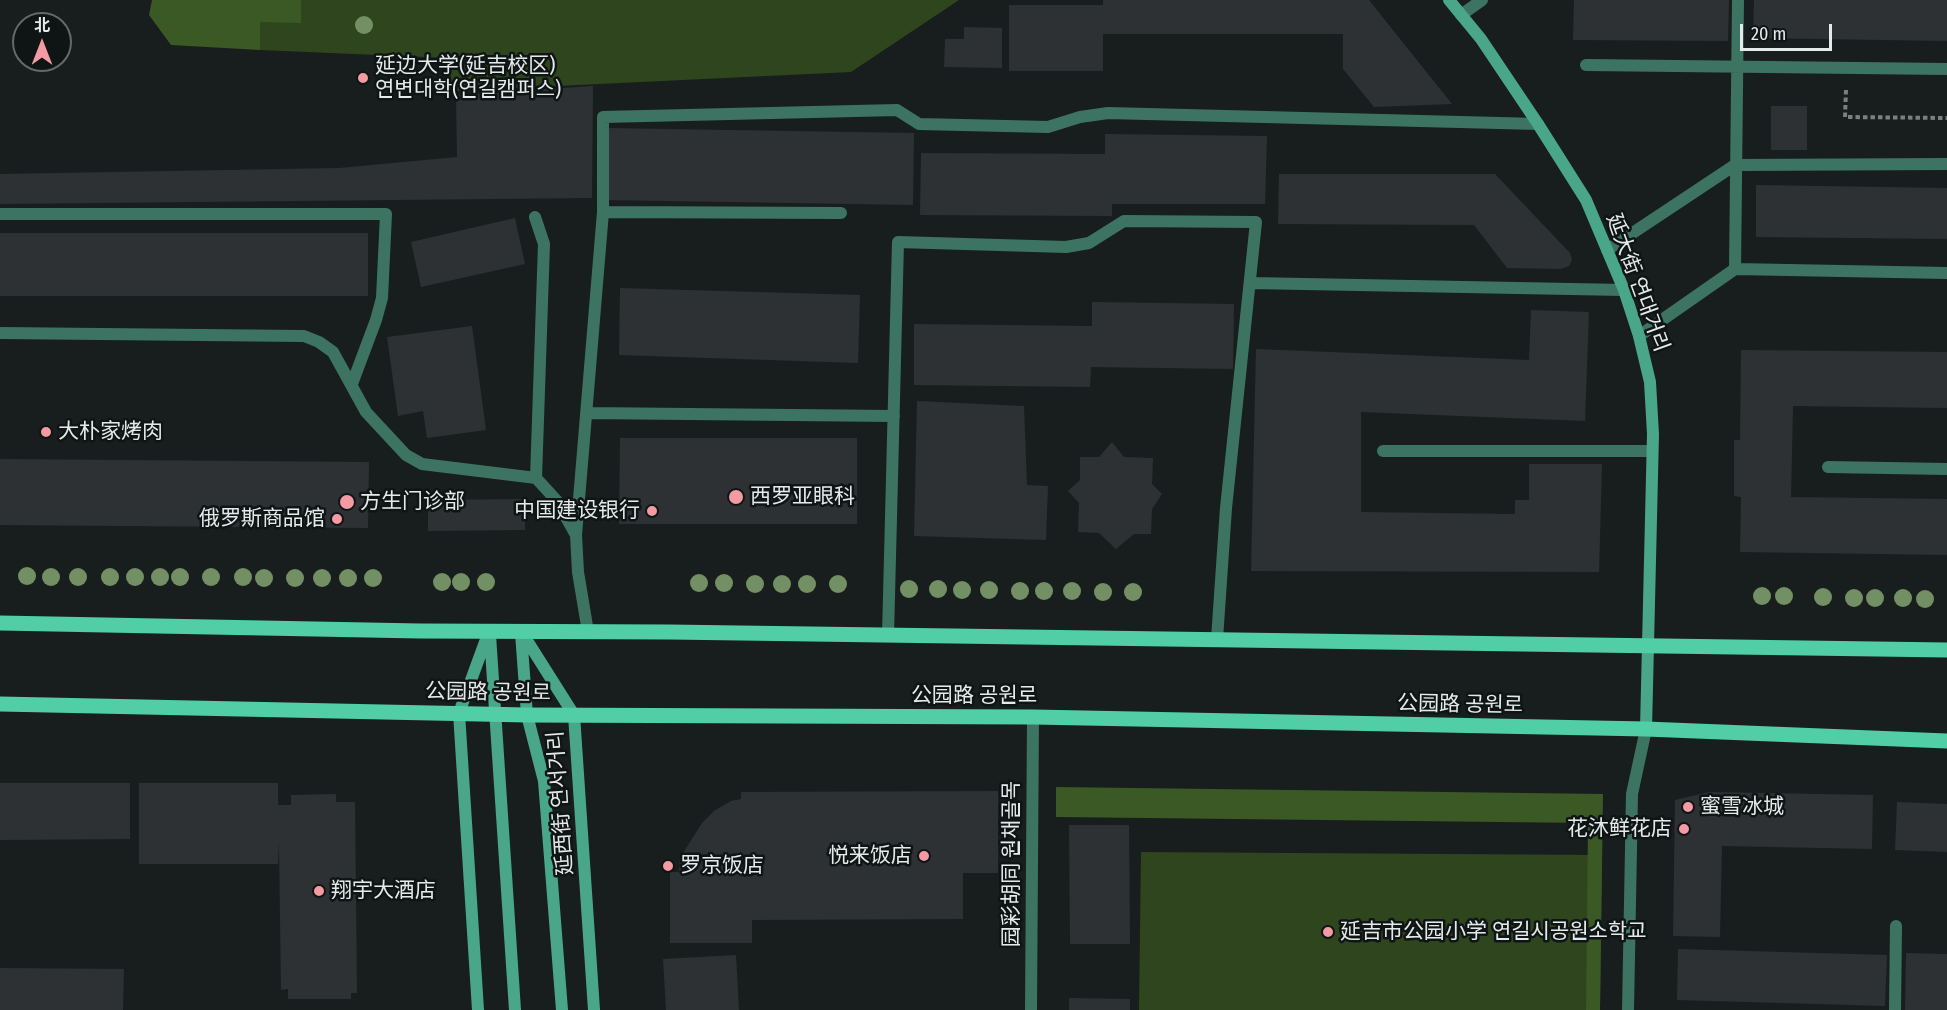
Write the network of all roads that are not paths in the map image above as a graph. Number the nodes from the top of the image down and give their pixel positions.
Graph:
1 (1449, 0) edge
2 (1482, 0) edge
3 (1738, 0) edge
4 (1461, 15) junction
5 (1586, 65) dead end
6 (1737, 67) junction
7 (1947, 69) edge
8 (1538, 124) junction
9 (1947, 164) edge
10 (1735, 165) junction
11 (603, 212) junction
12 (841, 213) dead end
13 (0, 214) edge
14 (536, 217) dead end
15 (1607, 250) junction
16 (1735, 269) junction
17 (1947, 273) edge
18 (1251, 283) junction
19 (1624, 290) junction
20 (0, 333) edge
21 (1639, 336) junction
22 (352, 384) junction
23 (586, 412) junction
24 (894, 416) junction
25 (1383, 451) dead end
26 (1652, 451) junction
27 (1828, 467) dead end
28 (1947, 469) edge
29 (536, 478) junction
30 (576, 535) junction
31 (0, 623) edge
32 (489, 631) junction
33 (521, 631) junction
34 (588, 632) junction
35 (888, 635) junction
36 (1217, 639) junction
37 (1648, 645) junction
38 (1947, 650) edge
39 (0, 704) edge
40 (459, 713) junction
41 (496, 714) junction
42 (527, 715) junction
43 (574, 715) junction
44 (1033, 717) junction
45 (1646, 729) junction
46 (1947, 741) edge
47 (1896, 926) dead end
48 (478, 1010) edge
49 (515, 1010) edge
50 (562, 1010) edge
51 (594, 1010) edge
52 (1031, 1010) edge
53 (1628, 1010) edge
54 (1895, 1010) edge

1 - 4 main road, 延大街 연대거리
2 - 4 street
3 - 6 street
4 - 8 main road, 延大街 연대거리
5 - 6 street
6 - 7 street
6 - 10 street
8 - 11 street
8 - 15 main road, 延大街 연대거리
9 - 10 street
10 - 15 street
10 - 16 street
11 - 12 street
11 - 23 street
13 - 22 street
14 - 29 street
15 - 19 main road, 延大街 연대거리
16 - 17 street
16 - 21 street
18 - 19 street
18 - 24 street
18 - 36 street
19 - 21 main road, 延大街 연대거리
20 - 22 street
21 - 26 main road, 延大街 연대거리
22 - 29 street
23 - 24 street
23 - 30 street
24 - 35 street
25 - 26 street
26 - 37 main road, 延大街 연대거리
27 - 28 street
29 - 30 street
30 - 34 street
31 - 32 main road
32 - 33 main road
32 - 40 main road
32 - 41 main road
33 - 34 main road
33 - 42 main road, 延西街 연서거리
33 - 43 main road, 延西街 연서거리
34 - 35 main road
35 - 36 main road
36 - 37 main road
37 - 38 main road
37 - 45 main road, 延大街 연대거리
39 - 40 main road, 公园路 공원로
40 - 41 main road, 公园路 공원로
40 - 48 main road
41 - 42 main road, 公园路 공원로
41 - 49 main road
42 - 43 main road, 公园路 공원로
42 - 50 main road, 延西街 연서거리
43 - 44 main road, 公园路 공원로
43 - 51 main road, 延西街 연서거리
44 - 45 main road, 公园路 공원로
44 - 52 street, 园彩胡同 원채골목
45 - 46 main road, 公园路 공원로
45 - 53 street
47 - 54 street

